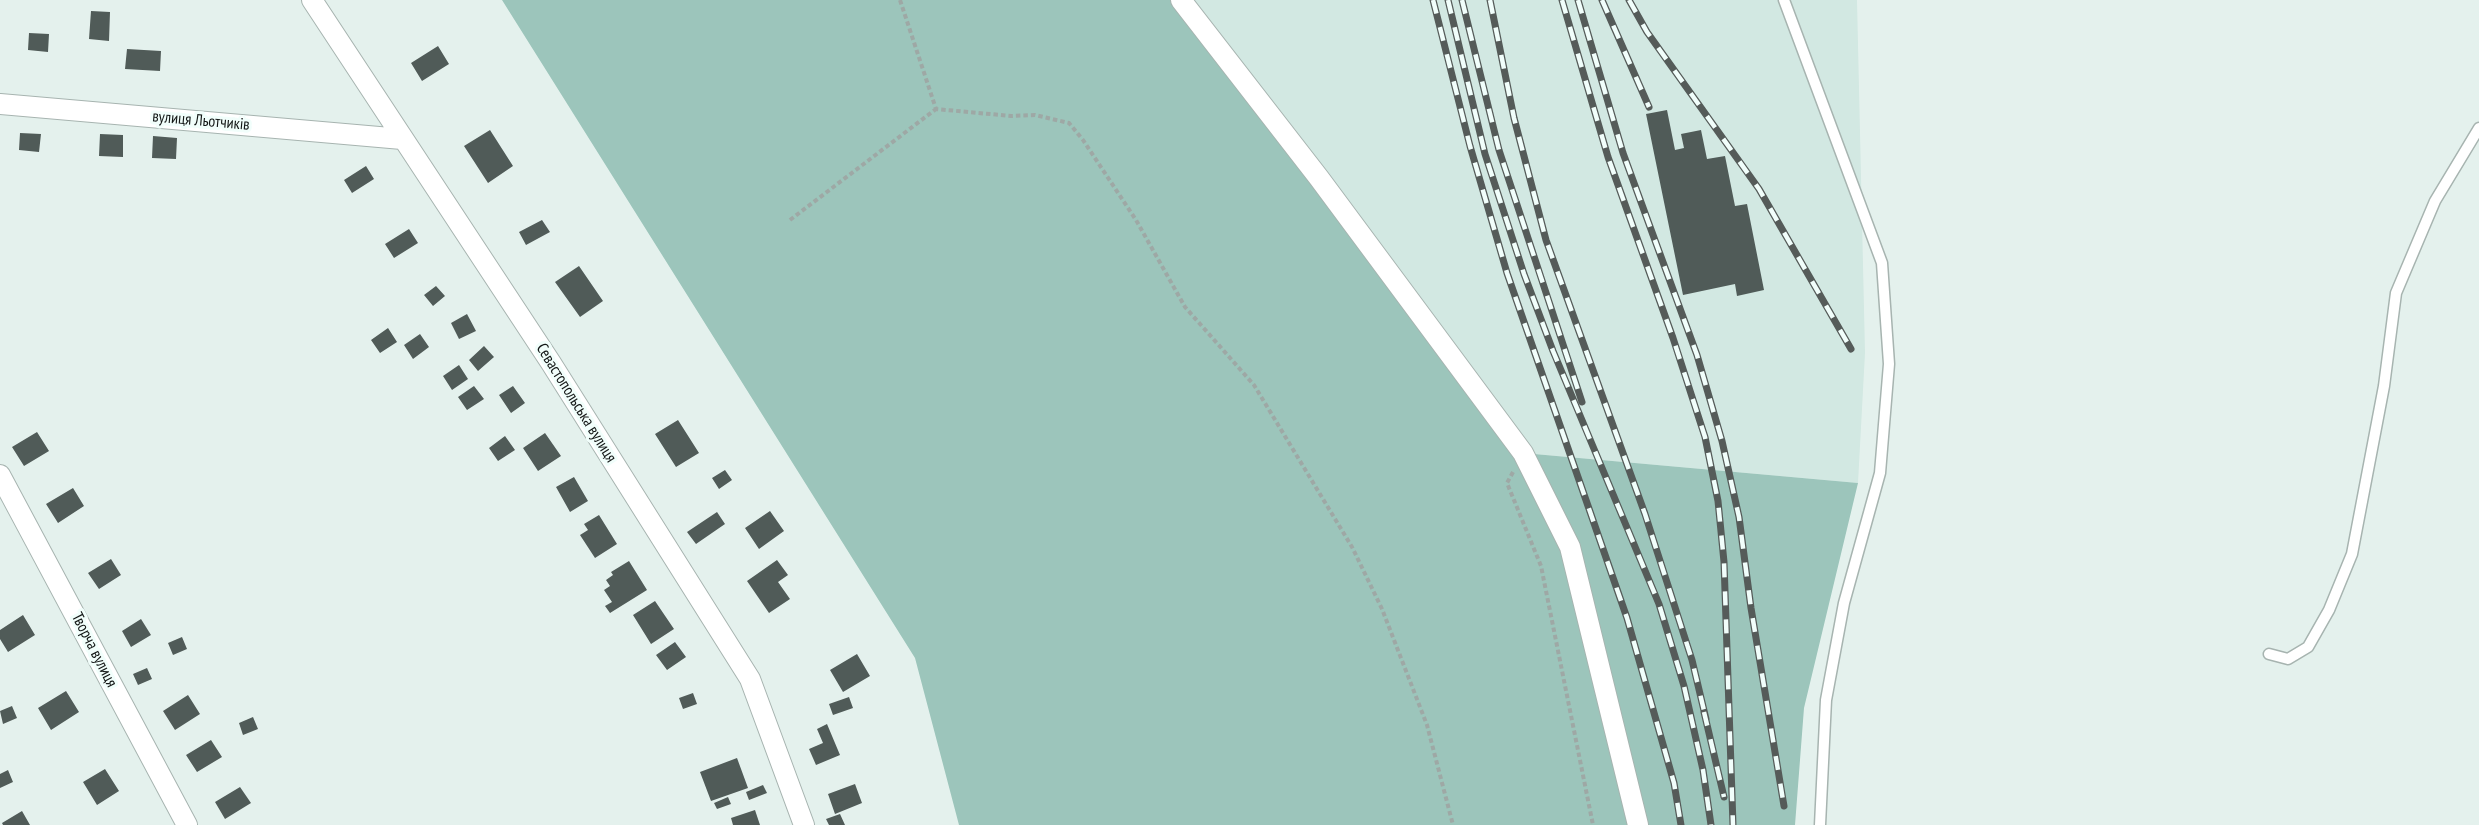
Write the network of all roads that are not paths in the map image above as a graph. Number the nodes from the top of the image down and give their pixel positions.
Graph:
1 (312, 0) edge
2 (1181, 0) edge
3 (1784, 0) edge
4 (0, 104) edge
5 (2479, 128) edge
6 (402, 139) junction
7 (0, 475) edge
8 (2269, 654) dead end
9 (187, 825) edge
10 (804, 825) edge
11 (1638, 825) edge
12 (1820, 825) edge

1 - 6 street, Севастопольська вулиця
2 - 11 street
3 - 12 lane
4 - 6 street, вулиця Льотчиків
5 - 8 lane
6 - 10 street, Севастопольська вулиця
7 - 9 street, Творча вулиця

